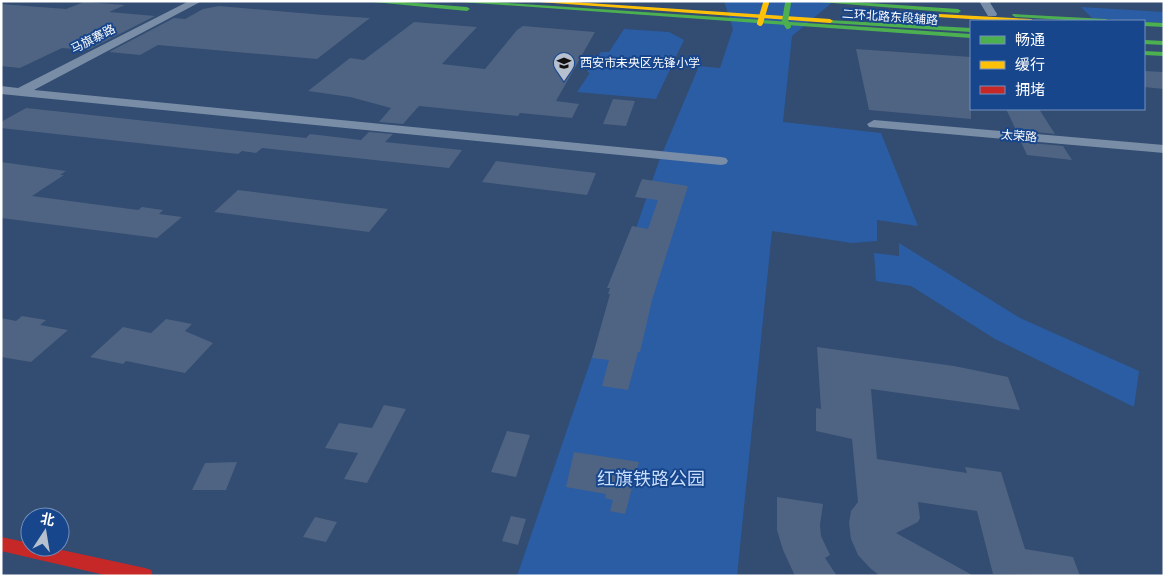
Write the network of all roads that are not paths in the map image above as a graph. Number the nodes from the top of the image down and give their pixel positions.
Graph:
1 (197, 1) edge
2 (366, 1) edge
3 (449, 1) edge
4 (528, 1) edge
5 (635, 1) edge
6 (708, 1) edge
7 (810, 1) edge
8 (984, 1) edge
9 (793, 2) edge
10 (736, 3) dead end
11 (762, 3) edge
12 (992, 14) junction
13 (1016, 20) edge
14 (1090, 20) edge
15 (970, 22) edge
16 (1145, 24) edge
17 (1164, 25) edge
18 (1145, 28) edge
19 (970, 30) edge
20 (1164, 30) edge
21 (1145, 33) edge
22 (1164, 34) edge
23 (970, 36) edge
24 (970, 42) edge
25 (1145, 42) edge
26 (1164, 43) edge
27 (1145, 47) edge
28 (1164, 48) edge
29 (1145, 53) edge
30 (1164, 54) edge
31 (1, 90) edge
32 (19, 92) junction
33 (1, 102) edge
34 (874, 124) dead end
35 (1164, 149) edge
36 (720, 161) dead end
37 (1, 544) edge
38 (144, 576) edge

1 - 32 street, 马旗寨路
2 - 11 main road, bridge
3 - 23 main road, 二环北路东段辅路
4 - 19 main road
5 - 15 main road
6 - 10 main road
7 - 12 main road
8 - 12 street
9 - 24 main road, bridge
11 - 13 main road, 二环北路东段辅路
12 - 14 main road
16 - 17 main road
18 - 20 main road
21 - 22 main road
25 - 26 main road
27 - 28 main road
29 - 30 main road
31 - 32 street
32 - 33 street, 马旗寨路
32 - 36 street
34 - 35 street, 太荣路
37 - 38 main road

